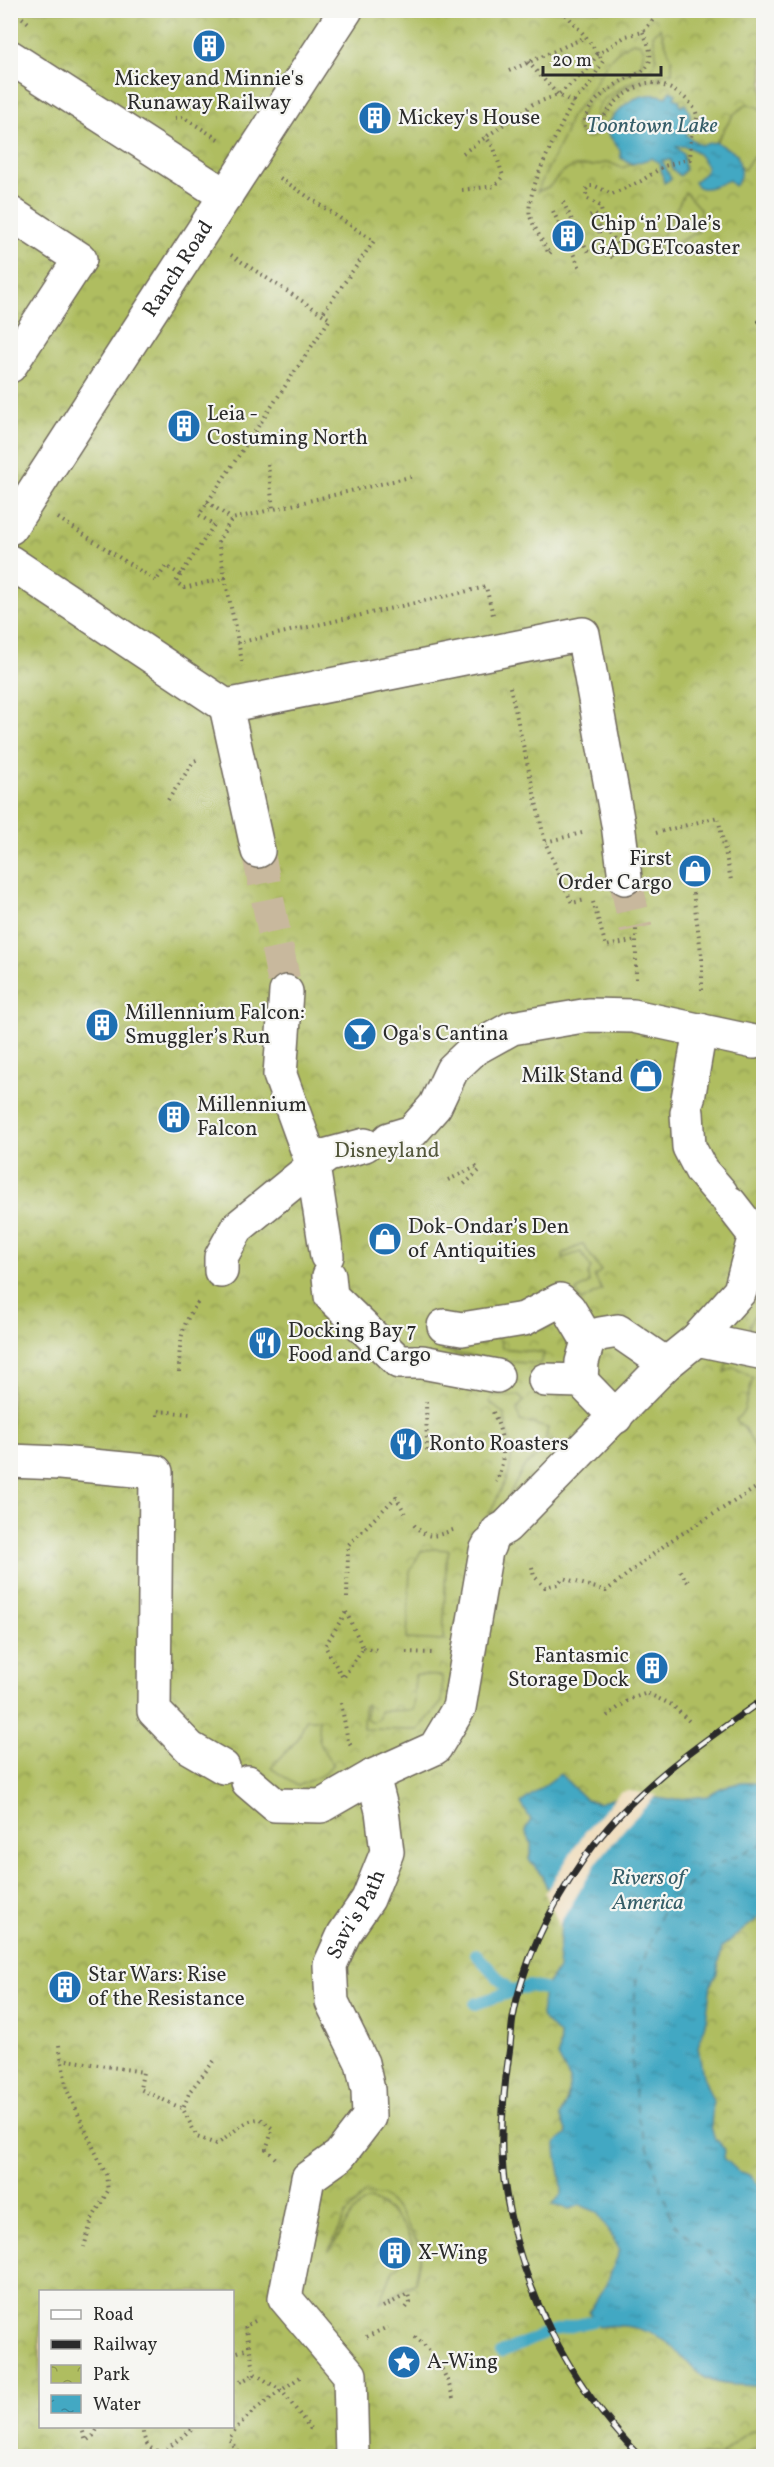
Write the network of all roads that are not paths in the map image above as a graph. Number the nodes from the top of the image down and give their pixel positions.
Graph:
1 (346, 10) edge
2 (10, 57) edge
3 (226, 196) junction
4 (10, 213) edge
5 (10, 366) edge
6 (10, 528) edge
7 (10, 562) edge
8 (238, 704) junction
9 (258, 851) tunnel mouth
10 (625, 879) tunnel mouth
11 (286, 992) tunnel mouth
12 (700, 1030) junction
13 (754, 1042) dead end
14 (313, 1166) junction
15 (759, 1241) edge
16 (221, 1271) road end
17 (697, 1339) junction
18 (431, 1341) junction
19 (588, 1341) junction
20 (764, 1353) edge
21 (666, 1364) junction
22 (580, 1381) junction
23 (616, 1417) junction
24 (10, 1461) edge
25 (373, 1776) junction
26 (352, 2448) edge

1 - 3 street, Ranch Road
2 - 3 street
3 - 6 street, Ranch Road
4 - 5 street
7 - 8 street
8 - 9 street
8 - 10 street
11 - 14 street
12 - 13 street
12 - 14 street
12 - 15 street
14 - 16 street
14 - 18 street
15 - 17 street
17 - 20 street
17 - 21 street
18 - 19 street
18 - 22 street
19 - 21 street
19 - 22 street
21 - 23 street
22 - 23 street
23 - 25 street
24 - 25 street
25 - 26 street, Savi's Path

